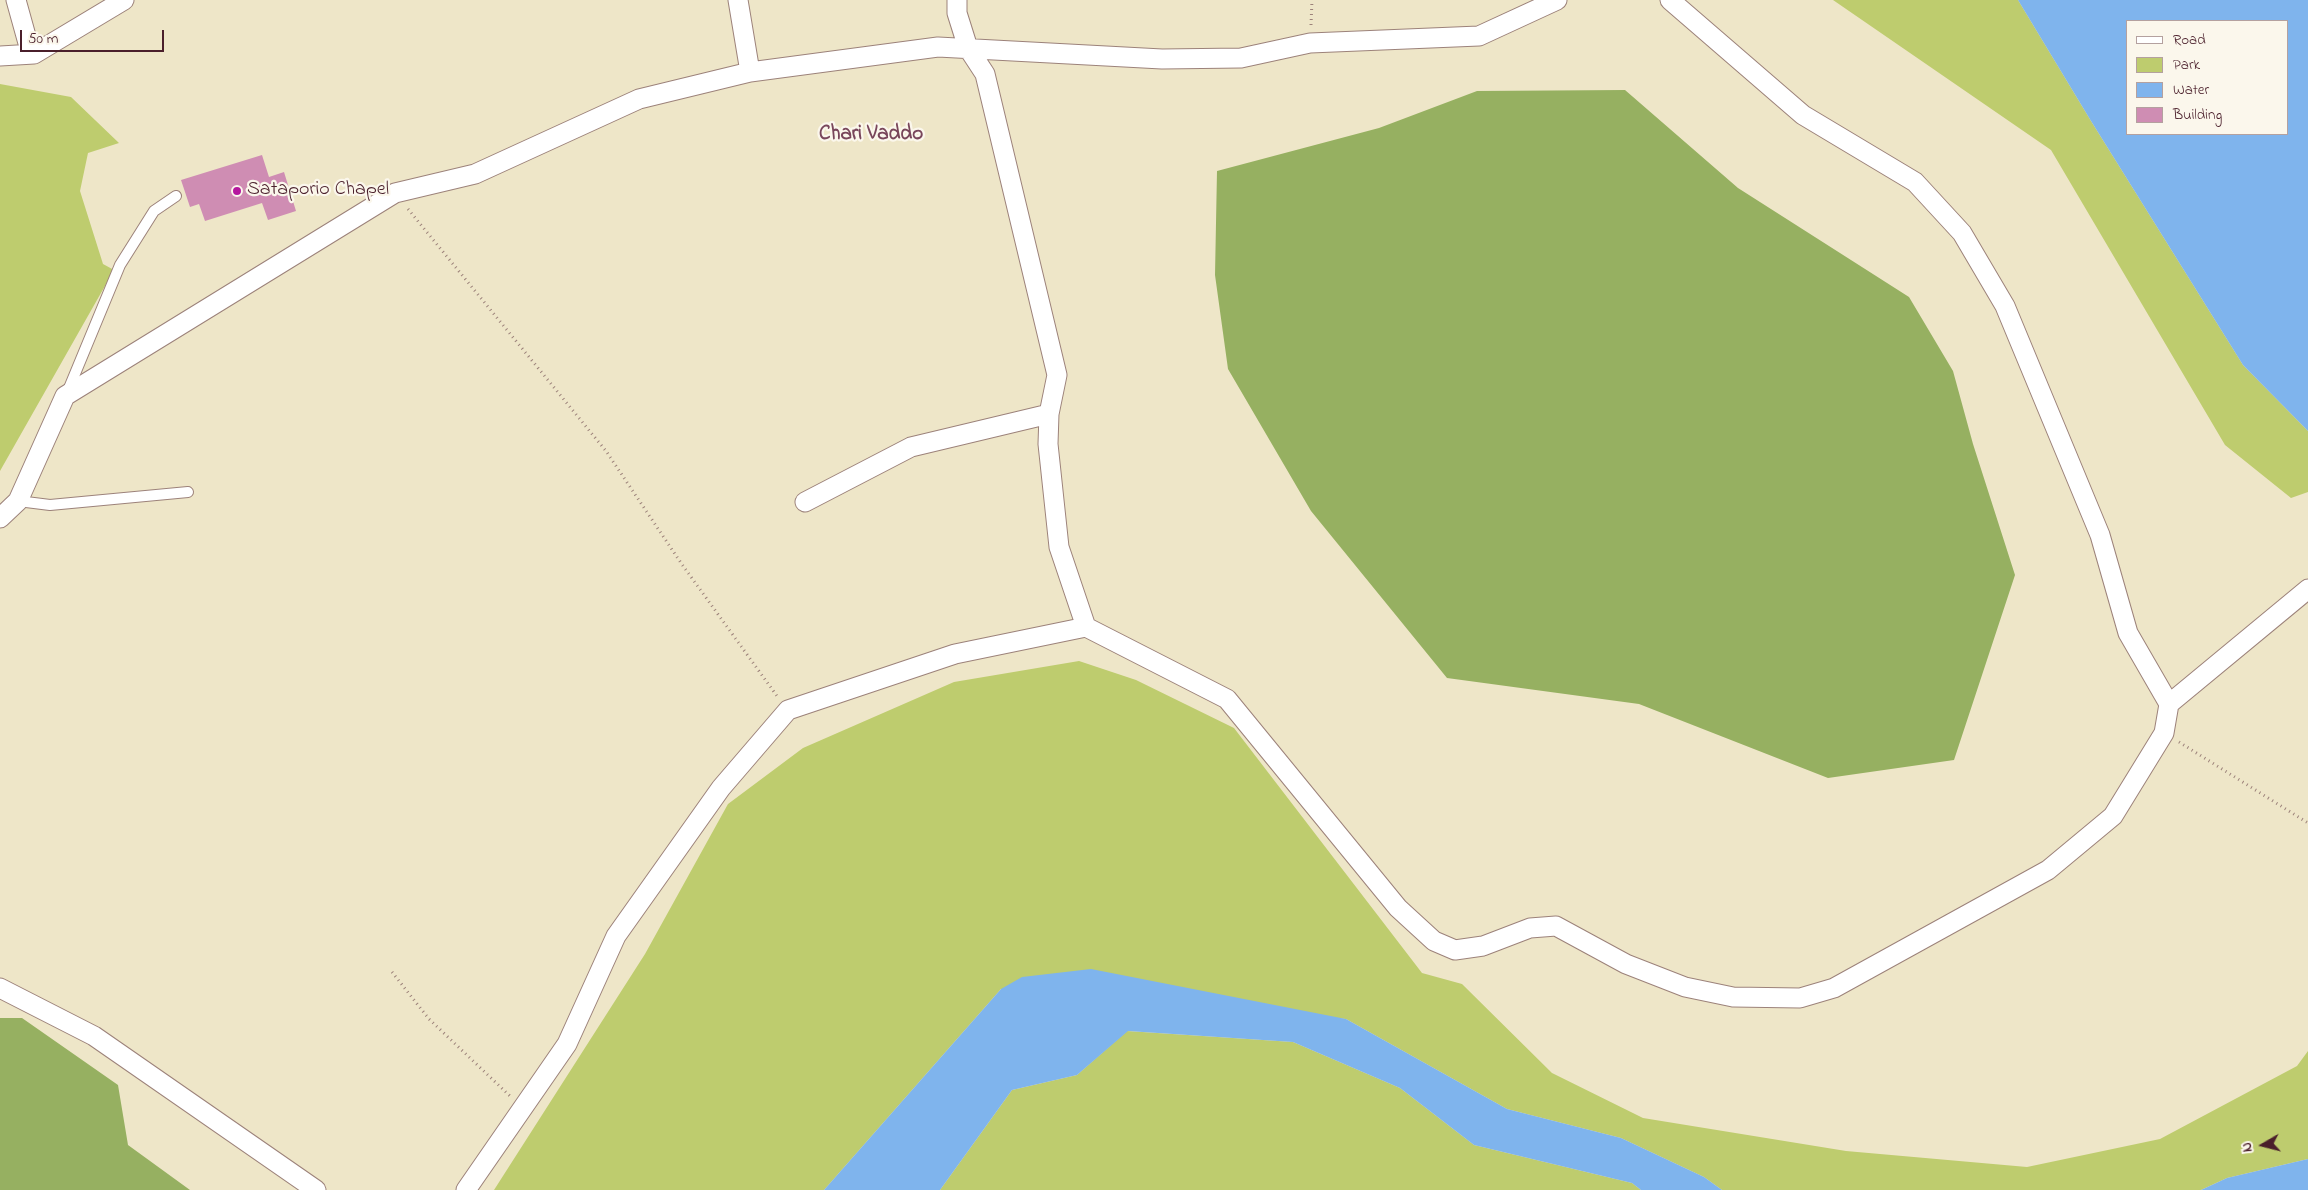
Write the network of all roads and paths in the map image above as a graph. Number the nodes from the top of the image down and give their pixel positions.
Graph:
1 (16, 0) edge
2 (124, 0) edge
3 (738, 0) edge
4 (957, 0) edge
5 (1312, 0) edge
6 (1558, 0) edge
7 (1670, 0) edge
8 (1310, 43) junction
9 (968, 48) junction
10 (31, 54) junction
11 (0, 56) edge
12 (750, 72) junction
13 (395, 193) junction
14 (176, 196) dead end
15 (65, 396) junction
16 (1049, 414) junction
17 (188, 492) dead end
18 (18, 501) junction
19 (805, 502) dead end
20 (0, 518) edge
21 (2308, 589) edge
22 (1086, 627) junction
23 (2169, 704) junction
24 (788, 710) junction
25 (2164, 733) junction
26 (2308, 822) edge
27 (392, 972) dead end
28 (0, 988) edge
29 (523, 1108) junction
30 (316, 1190) edge
31 (466, 1190) edge

1 - 10 street
2 - 10 street
3 - 12 street
4 - 9 street
5 - 8 path
6 - 8 street
7 - 23 street
8 - 9 street
9 - 12 street
9 - 16 street
10 - 11 street
12 - 13 street
13 - 15 street
13 - 24 path
14 - 15 lane
15 - 18 street
16 - 19 street
16 - 22 street
17 - 18 lane
18 - 20 street
21 - 23 street
22 - 24 street
22 - 25 street
23 - 25 street
24 - 29 street
25 - 26 path
27 - 29 path
28 - 30 street
29 - 31 street

